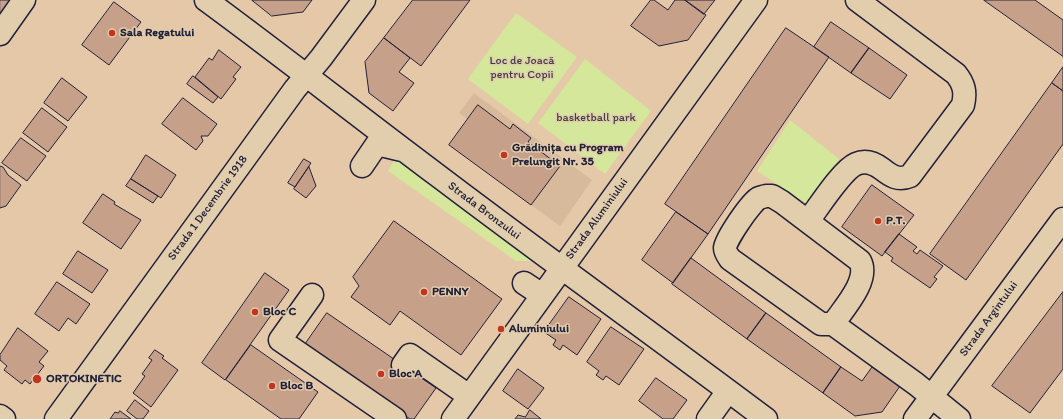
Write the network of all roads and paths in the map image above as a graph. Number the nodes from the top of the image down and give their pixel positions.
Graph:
1 (24, 0) edge
2 (206, 0) edge
3 (364, 0) edge
4 (756, 0) edge
5 (857, 0) edge
6 (0, 34) edge
7 (306, 76) junction
8 (403, 150) junction
9 (362, 166) dead end
10 (1063, 219) edge
11 (808, 221) junction
12 (561, 269) junction
13 (524, 283) dead end
14 (312, 295) dead end
15 (542, 295) junction
16 (833, 324) junction
17 (403, 365) dead end
18 (728, 391) junction
19 (469, 396) junction
20 (931, 398) junction
21 (0, 416) edge
22 (4, 419) edge
23 (56, 419) edge
24 (395, 419) edge
25 (453, 419) edge
26 (708, 419) edge
27 (766, 419) edge
28 (915, 419) edge
29 (959, 419) edge

1 - 6 street
2 - 7 street, Strada Bronzului
3 - 7 street, Strada 1 Decembrie 1918
4 - 12 street, Strada Aluminiului
5 - 11 street
7 - 8 street, Strada Bronzului
7 - 23 street, Strada 1 Decembrie 1918
8 - 9 street
8 - 12 street, Strada Bronzului
10 - 20 street, Strada Argintului
11 - 16 street
11 - 16 street
12 - 15 street, Strada Aluminiului
12 - 18 street, Strada Bronzului
13 - 15 street
14 - 24 street
15 - 19 street, Strada Aluminiului
16 - 20 street
17 - 19 street
18 - 26 street
18 - 27 street, Strada Bronzului
19 - 25 street, Strada Aluminiului
20 - 28 street, Strada Argintului
20 - 29 street
21 - 22 street

